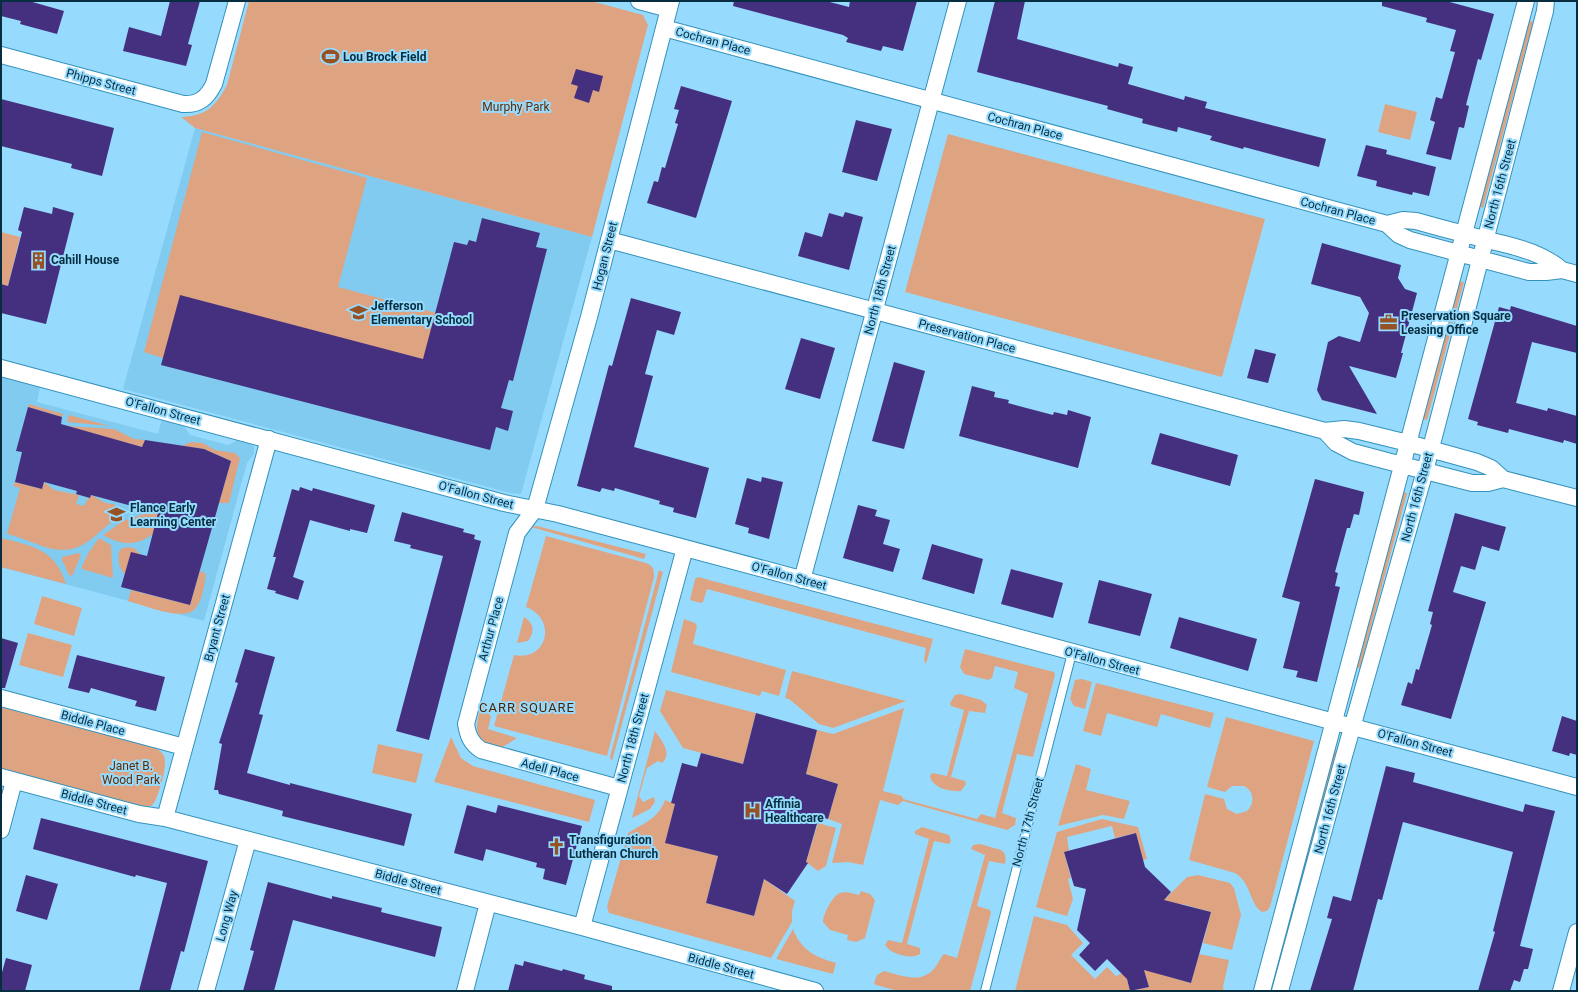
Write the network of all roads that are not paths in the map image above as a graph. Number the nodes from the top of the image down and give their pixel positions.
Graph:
1 (237, 1) edge
2 (639, 1) edge
3 (958, 1) edge
4 (1526, 1) edge
5 (1546, 1) edge
6 (670, 5) edge
7 (664, 28) junction
8 (1, 55) edge
9 (931, 101) junction
10 (1386, 224) junction
11 (1463, 233) junction
12 (1486, 239) junction
13 (609, 240) junction
14 (1458, 254) junction
15 (1480, 259) junction
16 (1569, 272) edge
17 (874, 311) junction
18 (1, 368) edge
19 (1325, 431) junction
20 (269, 439) junction
21 (1408, 443) junction
22 (1430, 449) junction
23 (1402, 465) junction
24 (1425, 471) junction
25 (1503, 478) junction
26 (1577, 498) edge
27 (535, 509) junction
28 (684, 548) junction
29 (802, 580) junction
30 (1072, 653) junction
31 (1, 698) edge
32 (1334, 722) junction
33 (1352, 727) junction
34 (184, 747) junction
35 (481, 750) joint
36 (8, 779) edge
37 (1577, 786) edge
38 (619, 788) junction
39 (165, 818) junction
40 (1, 830) edge
41 (248, 840) junction
42 (488, 903) junction
43 (582, 928) junction
44 (1577, 932) edge
45 (206, 991) edge
46 (465, 991) edge
47 (815, 991) edge
48 (985, 991) edge
49 (1262, 991) edge
50 (1280, 991) edge
51 (1561, 991) edge

1 - 8 street, Phipps Street
2 - 6 street
3 - 9 street, North 18th Street
4 - 11 street, North 16th Street
5 - 12 street, North 16th Street
6 - 7 street, Hogan Street
7 - 9 street, Cochran Place
7 - 13 street, Hogan Street
9 - 10 street, Cochran Place
9 - 17 street, North 18th Street
10 - 11 street, Cochran Place
10 - 14 street, Cochran Place
11 - 12 street, Cochran Place
11 - 14 street, North 16th Street
12 - 15 street, North 16th Street
12 - 16 street, Cochran Place
13 - 17 street, Preservation Place
13 - 27 street, Hogan Street
14 - 15 street, Cochran Place
14 - 21 street, North 16th Street
15 - 16 street, Cochran Place
15 - 22 street, North 16th Street
17 - 19 street, Preservation Place
17 - 29 street, North 18th Street
18 - 20 street, O'Fallon Street
19 - 21 street, Preservation Place
19 - 23 street, Preservation Place
20 - 27 street, O'Fallon Street
20 - 34 street, Bryant Street
21 - 22 street, Preservation Place
21 - 23 street, North 16th Street
22 - 24 street, North 16th Street
22 - 25 street, Preservation Place
23 - 24 street, Preservation Place
23 - 32 street, North 16th Street
24 - 25 street, Preservation Place
24 - 33 street, North 16th Street
25 - 26 street, Preservation Place
27 - 28 street, O'Fallon Street
27 - 35 street, Arthur Place
28 - 29 street, O'Fallon Street
28 - 38 street, North 18th Street
29 - 30 street, O'Fallon Street
30 - 32 street, O'Fallon Street
30 - 48 lane, North 17th Street
31 - 34 street, Biddle Place
32 - 33 street, O'Fallon Street
32 - 49 street, North 16th Street
33 - 37 street, O'Fallon Street
33 - 50 street, North 16th Street
34 - 39 street, Bryant Street
35 - 38 street, Adell Place
36 - 39 street, Biddle Street
36 - 40 street
38 - 43 street, North 18th Street
39 - 41 street, Biddle Street
41 - 42 street, Biddle Street
41 - 45 street, Long Way
42 - 43 street, Biddle Street
42 - 46 street
43 - 47 street, Biddle Street
44 - 51 street

